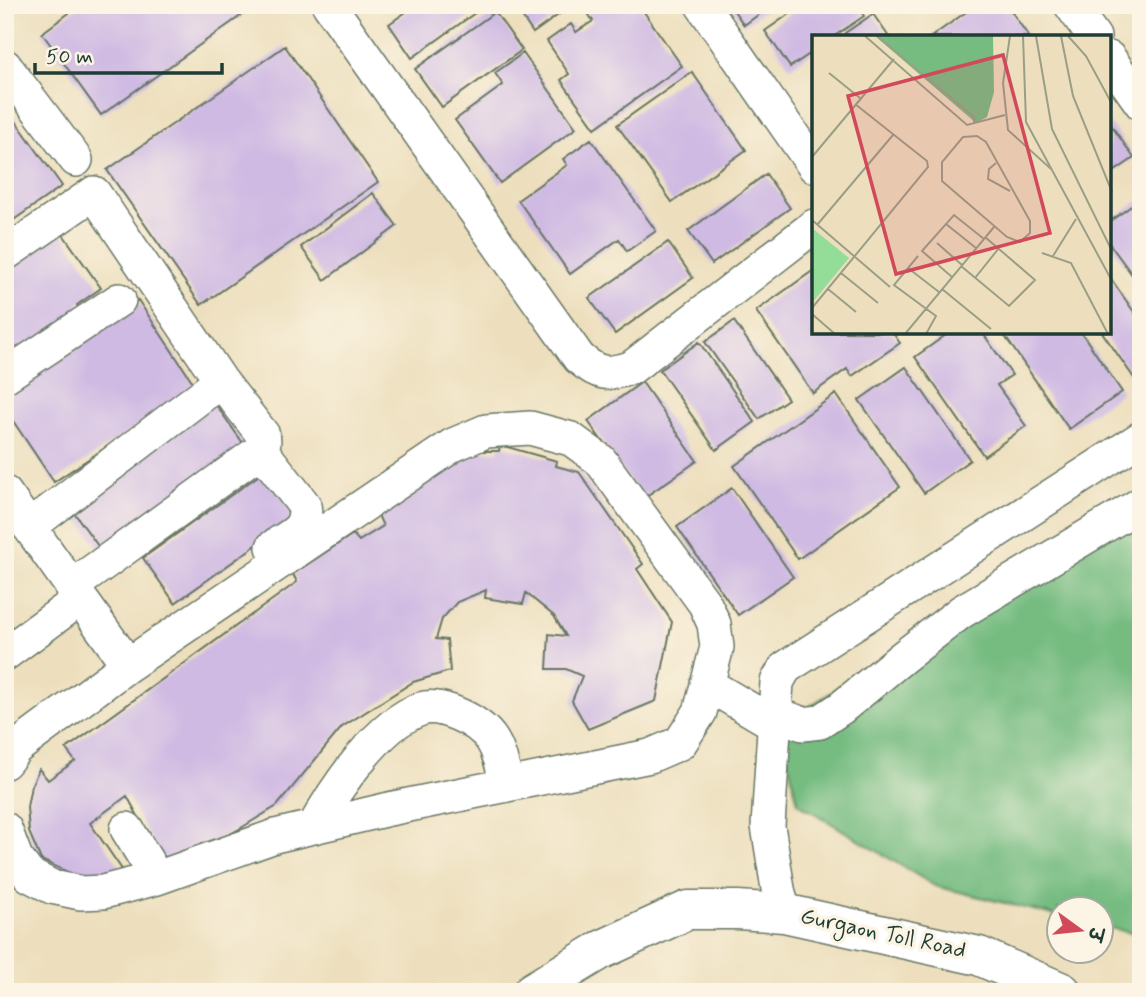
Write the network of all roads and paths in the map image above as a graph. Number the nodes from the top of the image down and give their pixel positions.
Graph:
1 (329, 5) edge
2 (702, 5) edge
3 (1123, 61) edge
4 (9, 81) edge
5 (1141, 103) edge
6 (76, 160) dead end
7 (812, 163) edge
8 (812, 228) edge
9 (5, 254) edge
10 (119, 300) dead end
11 (5, 376) edge
12 (220, 381) junction
13 (1141, 438) edge
14 (261, 450) junction
15 (5, 493) edge
16 (1141, 504) edge
17 (29, 527) junction
18 (75, 593) junction
19 (5, 654) edge
20 (124, 660) junction
21 (707, 684) junction
22 (774, 718) junction
23 (5, 762) edge
24 (507, 785) junction
25 (314, 827) junction
26 (5, 829) edge
27 (127, 829) dead end
28 (157, 878) junction
29 (784, 912) junction
30 (532, 992) edge
31 (1062, 992) edge

1 - 8 street
2 - 7 street
3 - 5 street
4 - 6 street
9 - 12 street
10 - 11 street
12 - 14 street
12 - 17 street
13 - 22 street, Gurgaon Toll Road
14 - 18 street
14 - 20 street
15 - 17 street
16 - 22 street
17 - 18 street
18 - 19 street
18 - 20 street
20 - 21 street
20 - 23 street
21 - 22 street
21 - 24 street
22 - 29 street, Gurgaon Toll Road
24 - 25 street
24 - 25 street
25 - 28 street
26 - 28 street
27 - 28 street
29 - 30 main road
29 - 31 main road, Gurgaon Toll Road

